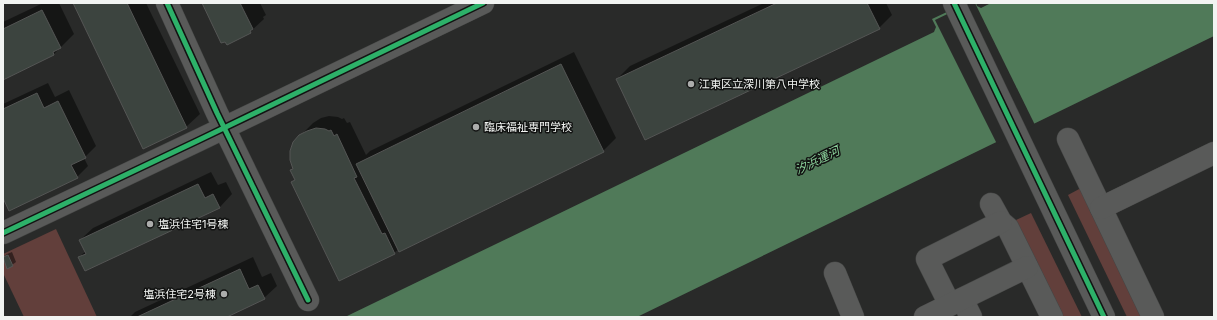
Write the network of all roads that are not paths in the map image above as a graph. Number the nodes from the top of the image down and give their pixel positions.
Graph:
1 (167, 3) edge
2 (483, 3) edge
3 (954, 3) edge
4 (224, 128) junction
5 (1068, 139) dead end
6 (1214, 153) edge
7 (1101, 208) junction
8 (3, 233) edge
9 (1027, 267) junction
10 (835, 274) dead end
11 (308, 300) dead end
12 (961, 307) edge
13 (853, 317) edge
14 (925, 317) edge
15 (1052, 317) edge
16 (1104, 317) edge
17 (1153, 317) edge

1 - 4 street
2 - 4 street
3 - 16 street
4 - 8 street
4 - 11 street
5 - 7 street
6 - 7 street
7 - 17 street
9 - 12 street
9 - 12 street
9 - 15 street
10 - 13 street
12 - 14 street

